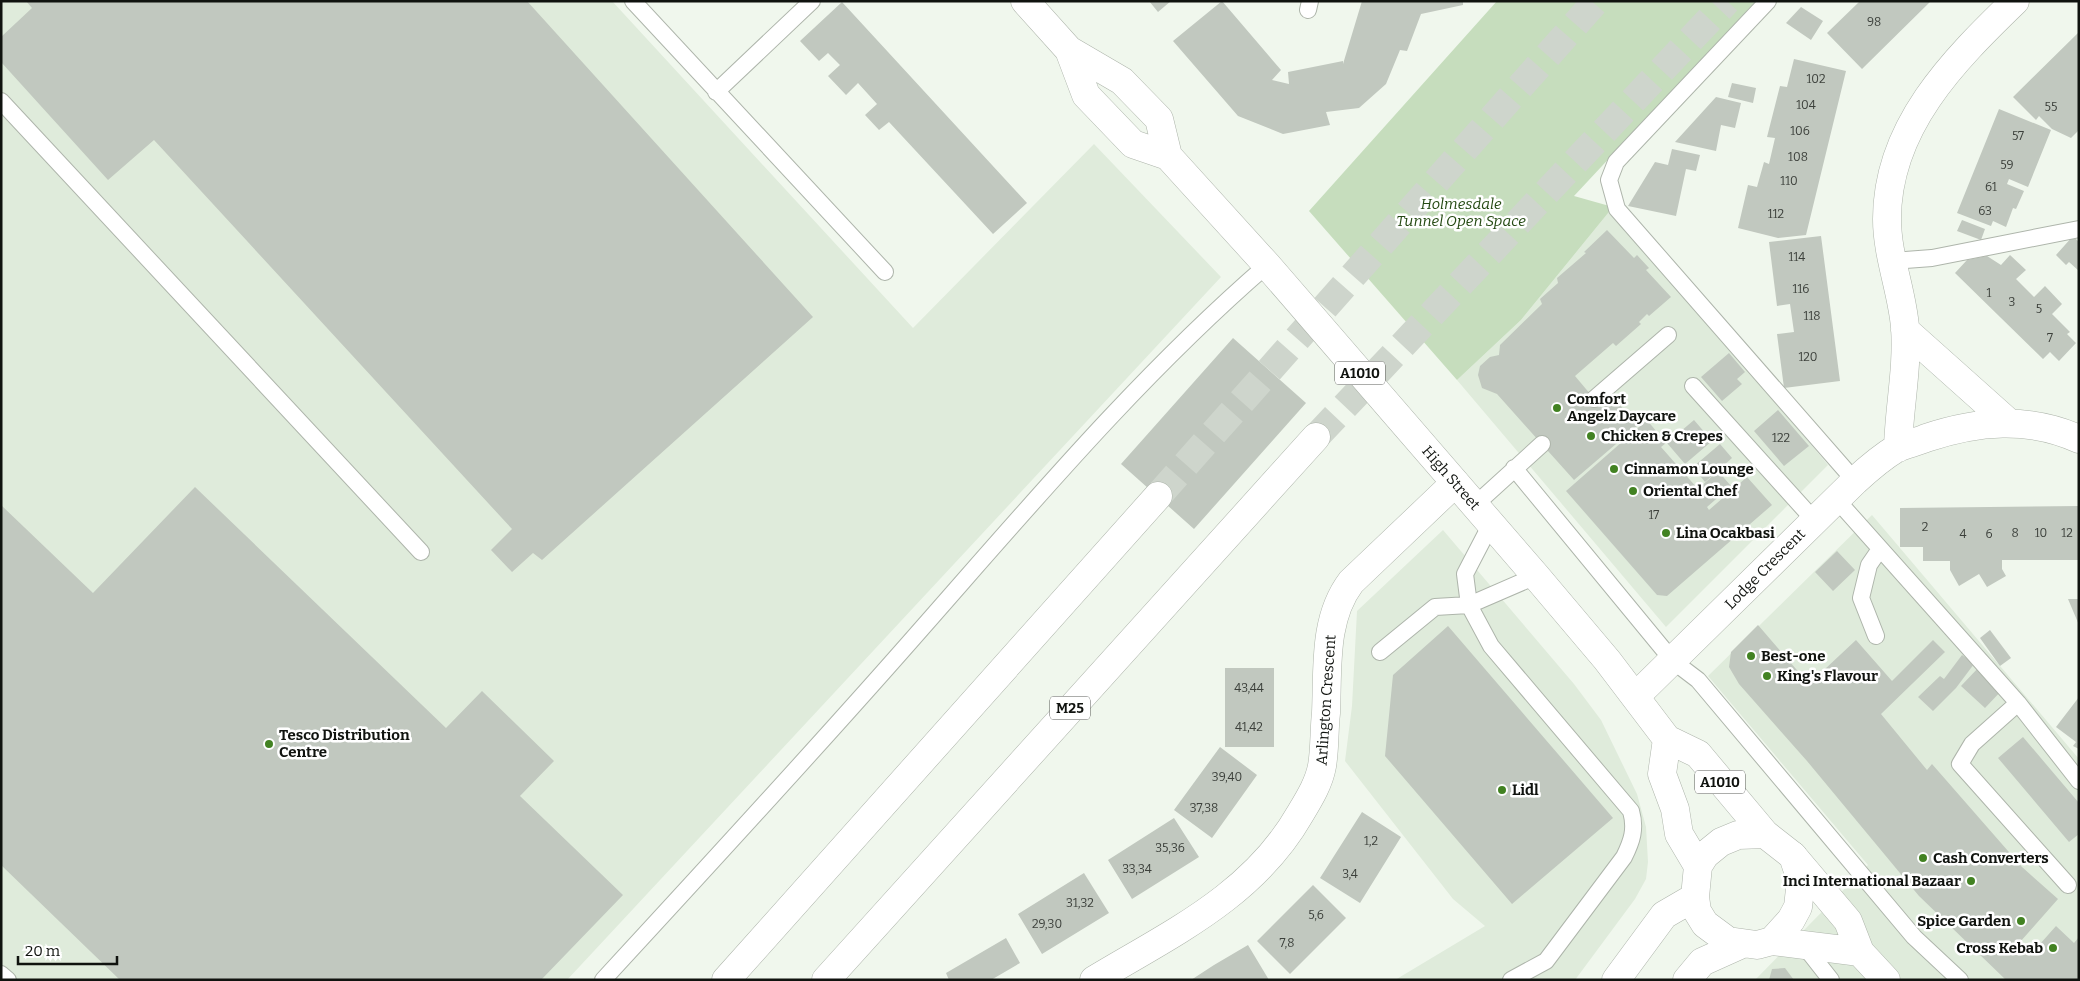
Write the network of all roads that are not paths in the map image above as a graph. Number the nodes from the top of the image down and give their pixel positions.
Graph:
1 (633, 1) edge
2 (812, 1) edge
3 (1025, 1) edge
4 (1768, 1) edge
5 (2015, 1) edge
6 (1069, 50) junction
7 (716, 92) junction
8 (1, 101) edge
9 (1168, 156) junction
10 (2079, 229) edge
11 (1892, 261) junction
12 (1267, 265) junction
13 (885, 272) dead end
14 (1905, 330) junction
15 (1668, 335) dead end
16 (1693, 386) dead end
17 (1594, 399) dead end
18 (2008, 422) junction
19 (1316, 437) tunnel mouth
20 (2079, 439) edge
21 (1542, 444) dead end
22 (1898, 448) junction
23 (1514, 468) junction
24 (1455, 483) junction
25 (1846, 490) junction
26 (1158, 496) tunnel mouth
27 (1483, 514) junction
28 (1814, 520) junction
29 (1880, 549) junction
30 (422, 552) dead end
31 (1536, 576) junction
32 (1469, 605) junction
33 (1876, 636) dead end
34 (1380, 652) dead end
35 (1673, 660) junction
36 (1636, 696) junction
37 (2018, 703) junction
38 (1667, 739) junction
39 (2079, 781) edge
40 (1765, 834) junction
41 (1793, 856) junction
42 (1698, 866) junction
43 (2068, 885) dead end
44 (1695, 897) junction
45 (1772, 941) junction
46 (1802, 943) junction
47 (1742, 944) junction
48 (1860, 952) junction
49 (1546, 962) junction
50 (1, 974) edge
51 (8, 980) edge
52 (603, 980) edge
53 (726, 980) edge
54 (826, 980) edge
55 (1094, 980) edge
56 (1511, 980) edge
57 (1533, 980) edge
58 (1616, 980) edge
59 (1687, 980) edge
60 (1831, 980) edge
61 (1886, 980) edge
62 (1960, 980) edge

1 - 7 lane
2 - 7 lane
3 - 6 main road, A1010
4 - 25 lane
5 - 11 main road
6 - 9 main road, A1010
6 - 9 main road
7 - 13 lane
8 - 30 lane
9 - 12 main road, High Street / A1010
10 - 11 lane
11 - 14 main road
12 - 24 main road, High Street / A1010
12 - 52 lane
14 - 18 main road
14 - 22 main road
15 - 17 lane
16 - 28 lane
18 - 20 main road, Lodge Crescent
18 - 22 main road, Lodge Crescent
19 - 54 main road, M25
21 - 23 lane
22 - 25 main road, Lodge Crescent
23 - 27 lane
23 - 35 lane
24 - 27 main road, High Street / A1010
24 - 55 main road, Arlington Crescent
25 - 28 main road, Lodge Crescent
25 - 29 lane
26 - 53 main road
27 - 31 main road, High Street / A1010
27 - 32 lane
28 - 35 main road, Lodge Crescent
29 - 33 lane
29 - 37 lane
31 - 32 lane
31 - 36 main road, High Street / A1010
32 - 34 lane
32 - 49 lane
35 - 36 main road, Lodge Crescent
35 - 62 lane
36 - 38 main road, High Street / A1010
37 - 39 lane
37 - 43 lane
38 - 40 main road, High Street / A1010
38 - 42 main road
40 - 41 main road
40 - 42 main road
41 - 45 main road
41 - 48 main road
42 - 44 main road
44 - 47 main road
44 - 58 main road
45 - 46 main road
45 - 47 main road
46 - 48 main road
46 - 60 lane
47 - 59 main road
48 - 61 main road
49 - 56 lane
49 - 57 lane
50 - 51 lane

